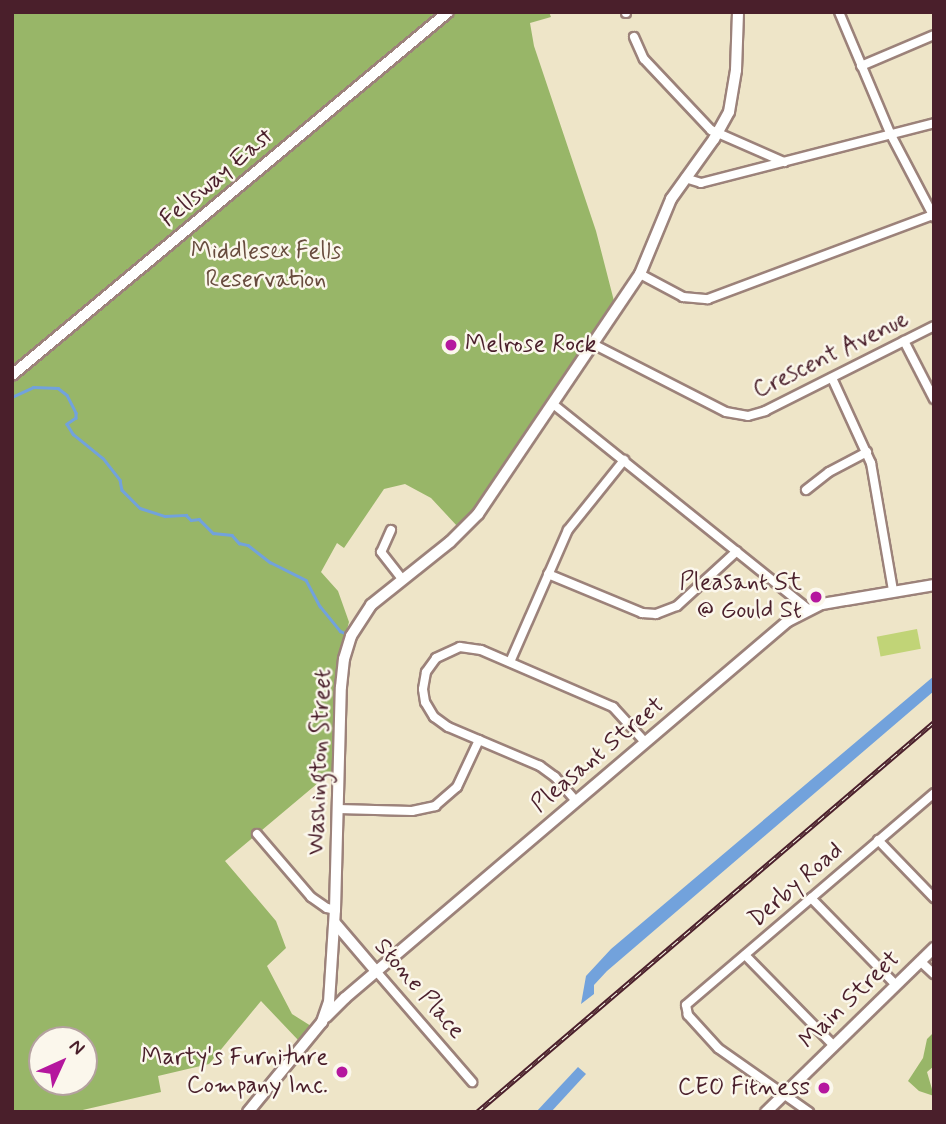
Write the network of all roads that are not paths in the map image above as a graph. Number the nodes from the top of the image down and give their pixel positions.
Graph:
1 (448, 12) edge
2 (738, 12) edge
3 (839, 12) edge
4 (934, 35) edge
5 (634, 37) dead end
6 (861, 66) junction
7 (934, 123) edge
8 (718, 134) junction
9 (891, 135) junction
10 (784, 162) junction
11 (685, 178) junction
12 (933, 216) edge
13 (640, 274) junction
14 (934, 326) edge
15 (904, 341) junction
16 (593, 344) junction
17 (12, 375) edge
18 (832, 378) junction
19 (934, 399) edge
20 (552, 404) junction
21 (867, 452) junction
22 (624, 460) junction
23 (806, 490) dead end
24 (391, 530) dead end
25 (737, 551) junction
26 (548, 573) junction
27 (402, 579) junction
28 (934, 585) edge
29 (893, 592) junction
30 (808, 609) junction
31 (509, 662) junction
32 (479, 740) junction
33 (645, 742) junction
34 (934, 793) edge
35 (576, 801) junction
36 (338, 809) junction
37 (257, 834) dead end
38 (878, 840) junction
39 (811, 898) junction
40 (934, 898) edge
41 (335, 910) junction
42 (335, 923) junction
43 (934, 948) edge
44 (745, 955) junction
45 (920, 961) junction
46 (376, 971) junction
47 (934, 974) edge
48 (896, 985) junction
49 (322, 1022) junction
50 (834, 1046) junction
51 (472, 1082) dead end
52 (783, 1095) junction
53 (248, 1112) edge
54 (766, 1112) edge
55 (809, 1112) edge

1 - 17 main road, Fellsway East
2 - 8 main road, Washington Street
3 - 6 street
4 - 6 street
5 - 8 street
6 - 9 street
7 - 9 street
8 - 10 street
8 - 11 main road, Washington Street
9 - 10 street
9 - 12 street
10 - 11 street
11 - 13 main road, Washington Street
12 - 13 street
13 - 16 main road, Washington Street
14 - 15 street, Crescent Avenue
15 - 18 street, Crescent Avenue
15 - 19 street
16 - 18 street, Crescent Avenue
16 - 20 main road, Washington Street
18 - 21 street
20 - 22 street
20 - 27 main road, Washington Street
21 - 23 street
21 - 29 street
22 - 25 street
22 - 26 street
24 - 27 street
25 - 26 street
25 - 30 street
26 - 31 street
27 - 36 main road, Washington Street
28 - 29 main road, Pleasant Street
29 - 30 main road, Pleasant Street
30 - 33 main road, Pleasant Street
31 - 32 street
31 - 33 street
32 - 35 street
32 - 36 street
33 - 35 main road, Pleasant Street
34 - 38 street, Derby Road
35 - 46 main road, Pleasant Street
36 - 41 main road, Washington Street
37 - 41 street
38 - 39 street, Derby Road
38 - 40 street
39 - 44 street, Derby Road
39 - 48 street
41 - 42 main road, Washington Street
42 - 46 main road, Stone Place
42 - 49 main road, Washington Street
43 - 45 main road, Main Street
44 - 50 street
44 - 52 street, Derby Road
45 - 47 street
45 - 48 main road, Main Street
46 - 49 main road, Pleasant Street
46 - 51 street, Stone Place
48 - 50 main road, Main Street
49 - 53 main road, Washington Street
50 - 52 main road, Main Street
52 - 54 main road, Main Street
52 - 55 street

